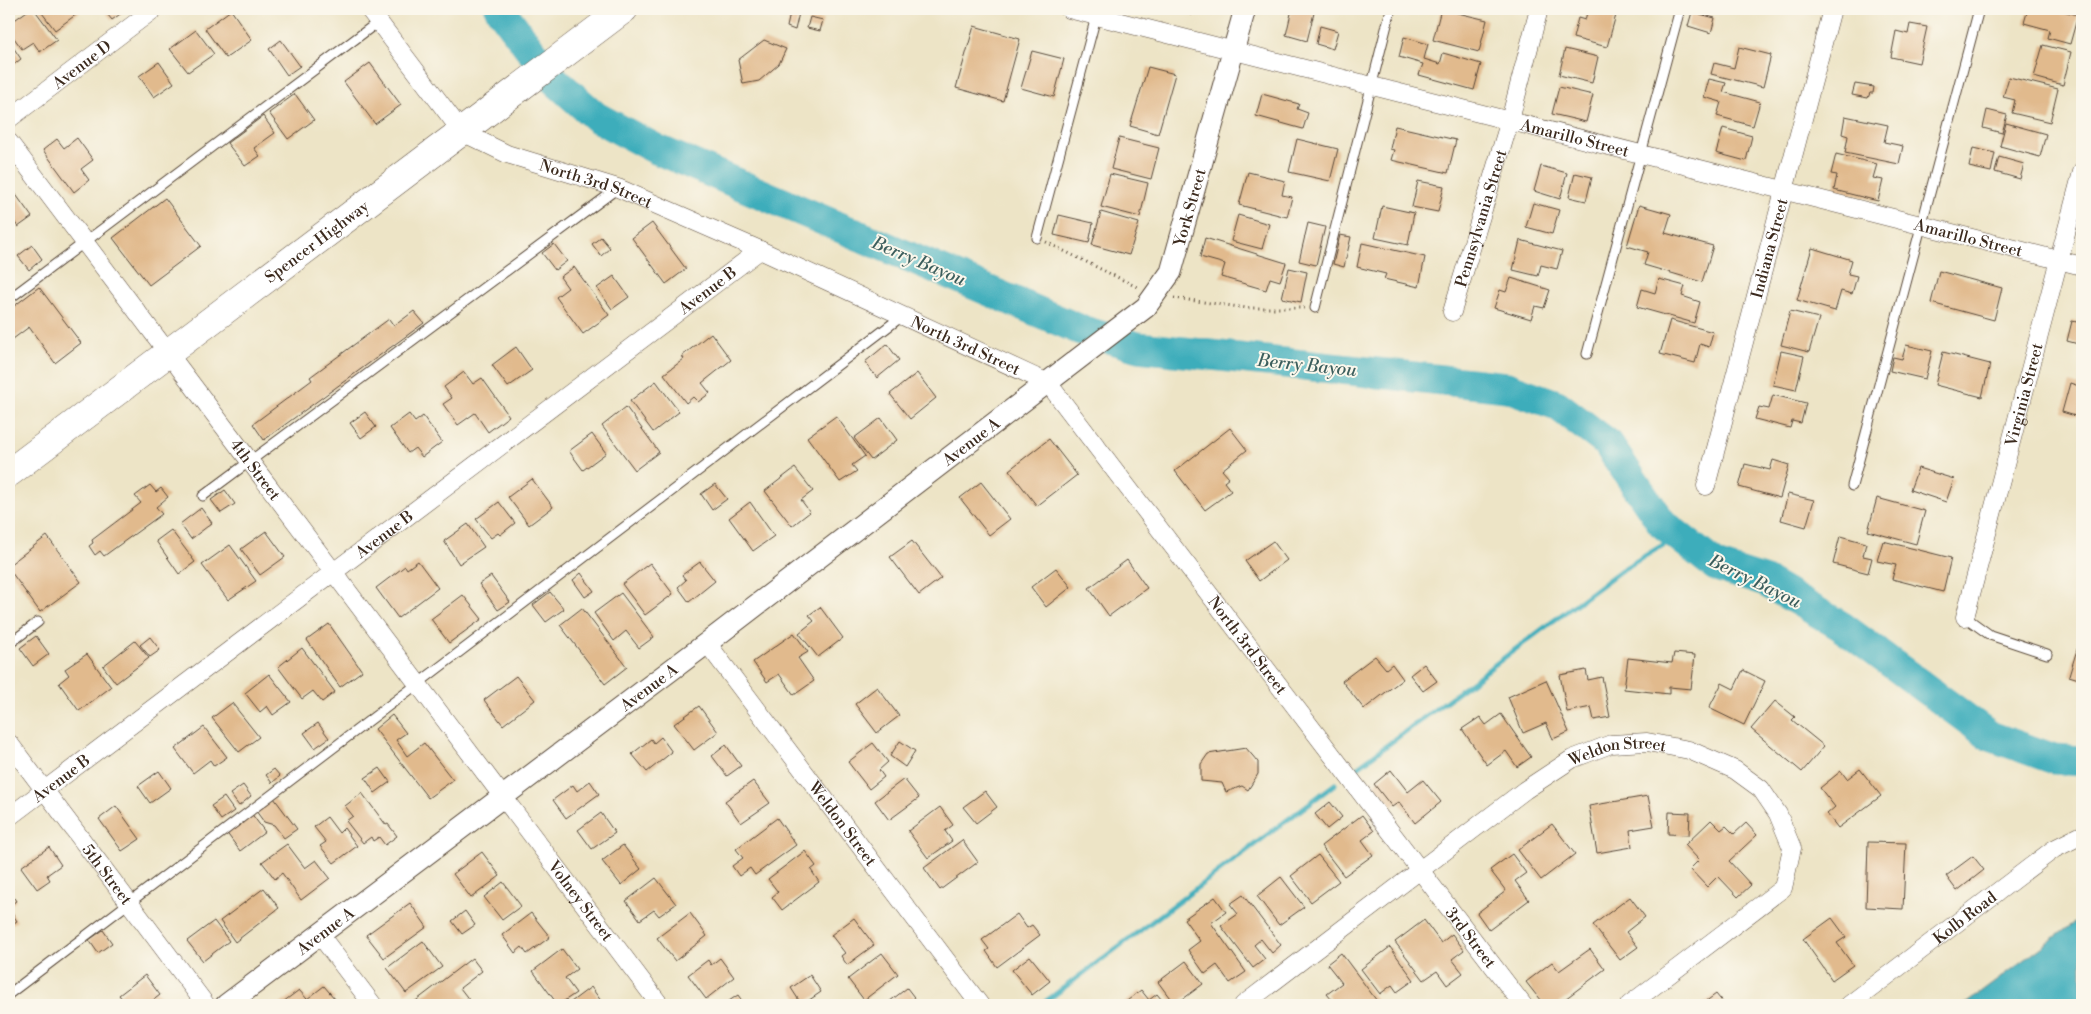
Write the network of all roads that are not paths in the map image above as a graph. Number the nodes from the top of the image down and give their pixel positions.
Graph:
1 (154, 9) edge
2 (624, 9) edge
3 (1069, 9) edge
4 (1245, 9) edge
5 (1392, 9) edge
6 (1540, 9) edge
7 (1680, 9) edge
8 (1832, 9) edge
9 (1979, 9) edge
10 (1097, 12) edge
11 (374, 15) edge
12 (1233, 50) junction
13 (1372, 85) junction
14 (9, 119) edge
15 (1510, 120) junction
16 (462, 132) junction
17 (9, 142) edge
18 (1641, 154) junction
19 (2082, 172) edge
20 (618, 188) junction
21 (1784, 190) junction
22 (1922, 224) junction
23 (1037, 238) road end
24 (84, 242) junction
25 (760, 250) junction
26 (2060, 259) junction
27 (2082, 266) edge
28 (9, 299) edge
29 (1315, 308) road end
30 (1452, 312) dead end
31 (901, 317) junction
32 (168, 353) junction
33 (1587, 354) dead end
34 (1070, 365) joint
35 (1048, 383) junction
36 (249, 462) junction
37 (9, 473) edge
38 (1706, 486) dead end
39 (1852, 486) dead end
40 (203, 496) dead end
41 (333, 573) junction
42 (1965, 617) joint
43 (38, 622) dead end
44 (707, 643) junction
45 (9, 644) edge
46 (2047, 654) dead end
47 (416, 684) junction
48 (9, 743) edge
49 (44, 790) junction
50 (501, 797) junction
51 (9, 817) edge
52 (2082, 835) edge
53 (1420, 870) junction
54 (129, 902) junction
55 (320, 935) junction
56 (9, 994) edge
57 (206, 1005) edge
58 (226, 1005) edge
59 (373, 1005) edge
60 (660, 1005) edge
61 (980, 1005) edge
62 (1243, 1005) edge
63 (1522, 1005) edge
64 (1629, 1005) edge
65 (1849, 1005) edge

1 - 14 street, Avenue D
2 - 16 main road, Spencer Highway
3 - 10 street, Amarillo Street
4 - 12 street, York Street
5 - 13 lane
6 - 15 street, Pennsylvania Street
7 - 18 lane
8 - 21 street, Indiana Street
9 - 22 lane
10 - 12 street, Amarillo Street
10 - 23 lane
11 - 16 street, North 3rd Street
11 - 24 lane
12 - 13 street, Amarillo Street
12 - 34 street, York Street
13 - 15 street, Amarillo Street
13 - 29 lane
15 - 18 street, Amarillo Street
15 - 30 street, Pennsylvania Street
16 - 20 street, North 3rd Street
16 - 32 main road, Spencer Highway
17 - 24 street, 4th Street
18 - 21 street, Amarillo Street
18 - 33 lane
19 - 26 street, Virginia Street
20 - 25 street, North 3rd Street
20 - 36 lane
21 - 22 street, Amarillo Street
21 - 38 street, Indiana Street
22 - 26 street, Amarillo Street
22 - 39 lane
24 - 28 lane
24 - 32 street, 4th Street
25 - 31 street, North 3rd Street
25 - 41 street, Avenue B
26 - 27 street, Amarillo Street
26 - 42 street, Virginia Street
31 - 35 street, North 3rd Street
31 - 47 lane
32 - 36 street, 4th Street
32 - 37 main road, Spencer Highway
34 - 35 street, Avenue A
35 - 44 street, Avenue A
35 - 53 street, North 3rd Street
36 - 40 lane
36 - 41 street, 4th Street
41 - 47 street, 4th Street
41 - 49 street, Avenue B
42 - 46 lane
43 - 45 lane
44 - 50 street, Avenue A
44 - 61 street, Weldon Street
47 - 50 street, 4th Street
47 - 54 lane
48 - 49 street, 5th Street
49 - 51 street, Avenue B
49 - 54 street, 5th Street
50 - 55 street, Avenue A
50 - 60 street, Volney Street
52 - 65 street, Kolb Road
53 - 62 street, Weldon Street
53 - 63 street, 3rd Street
53 - 64 street, Weldon Street
54 - 56 lane
54 - 57 street, 5th Street
55 - 58 street, Avenue A
55 - 59 street

